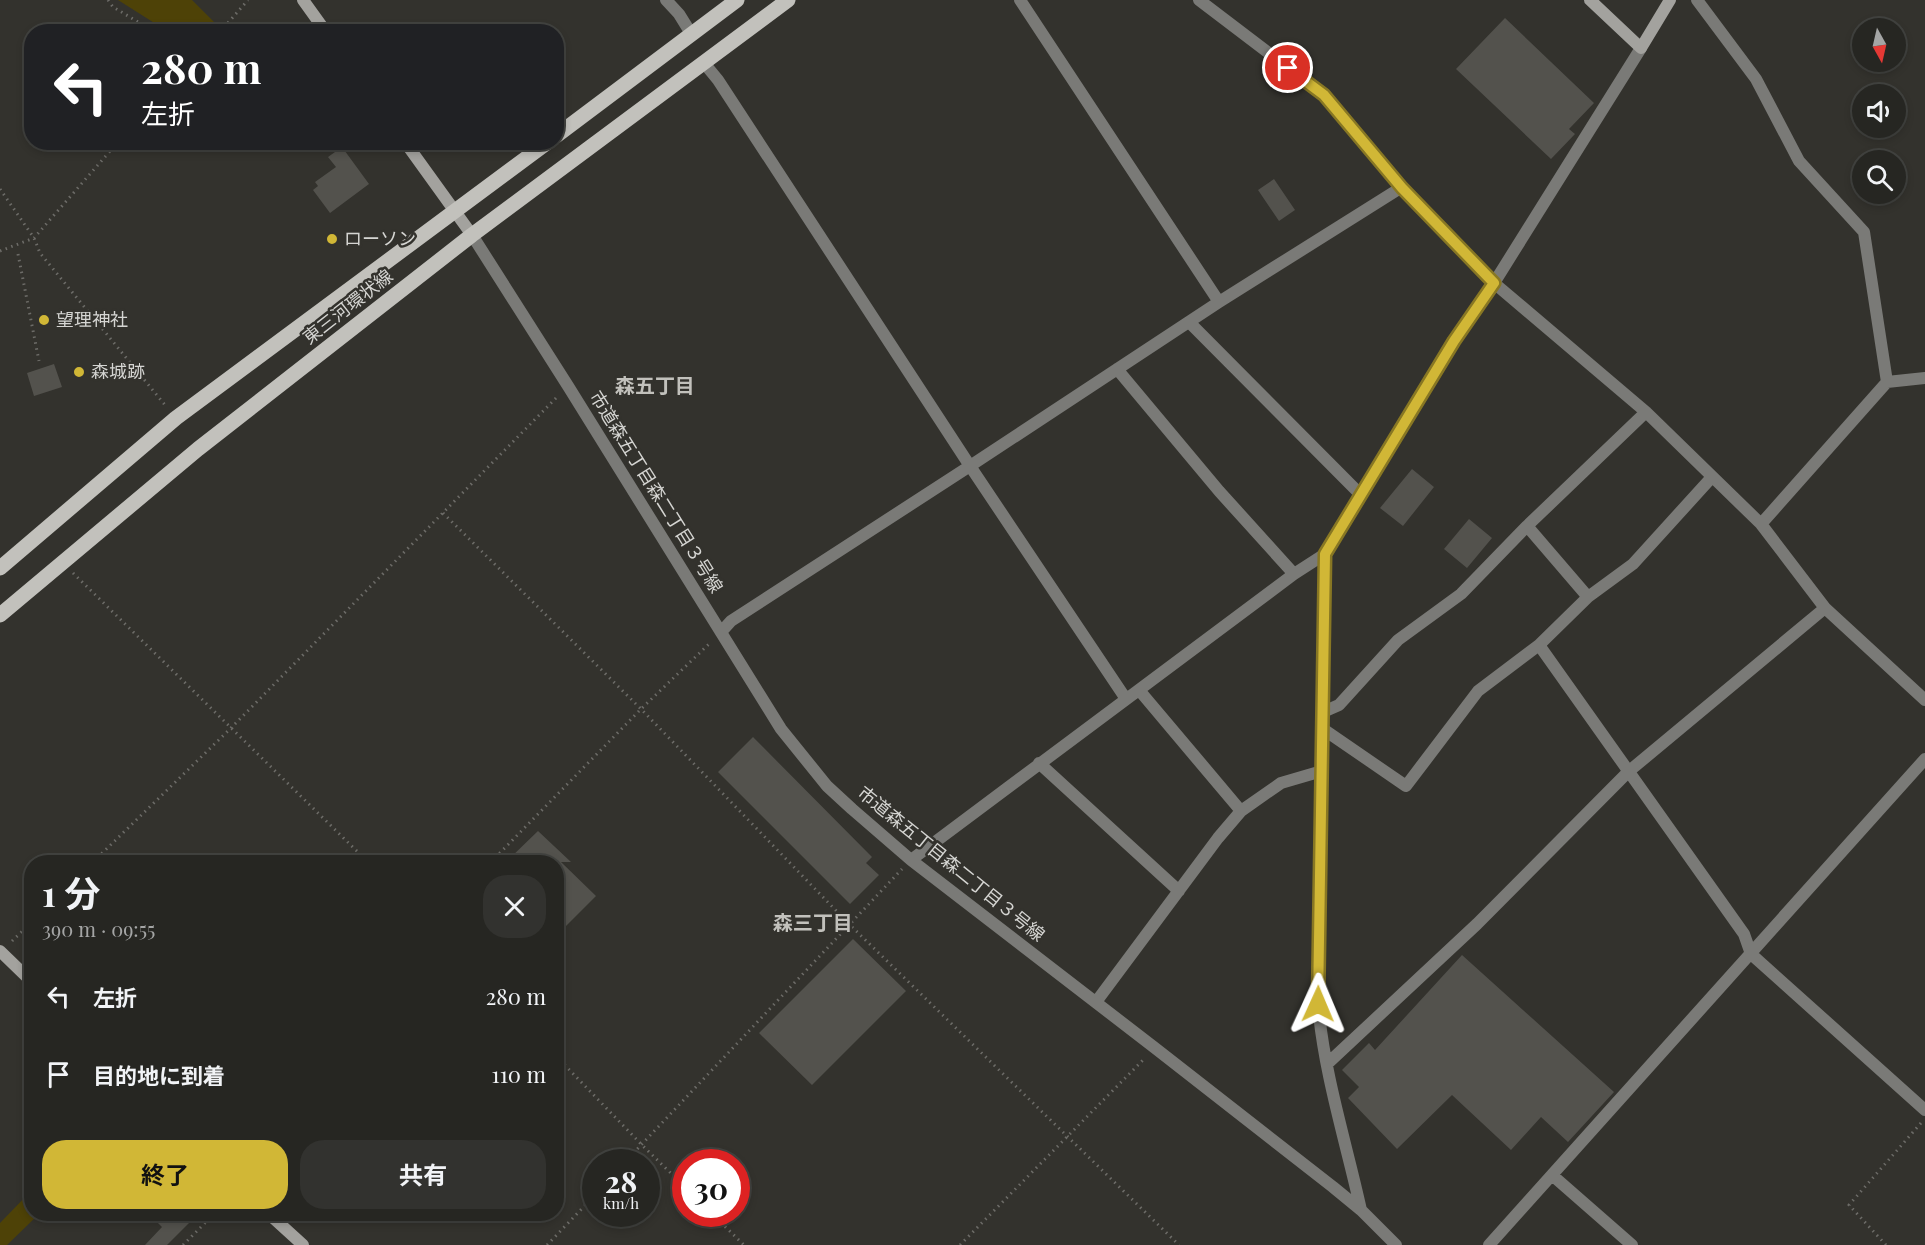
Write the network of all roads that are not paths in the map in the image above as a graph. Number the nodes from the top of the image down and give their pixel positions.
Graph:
1 (303, 0) edge
2 (666, 0) edge
3 (737, 0) edge
4 (788, 0) edge
5 (1020, 0) edge
6 (1199, 0) edge
7 (1590, 0) edge
8 (1670, 0) edge
9 (1697, 0) edge
10 (320, 24) edge
11 (692, 35) junction
12 (1641, 48) junction
13 (704, 63) junction
14 (564, 130) edge
15 (411, 150) edge
16 (537, 150) edge
17 (1402, 188) junction
18 (455, 212) junction
19 (472, 235) junction
20 (1494, 283) junction
21 (1219, 302) junction
22 (1189, 322) junction
23 (1118, 369) junction
24 (1925, 378) edge
25 (1887, 382) junction
26 (1646, 412) junction
27 (970, 466) junction
28 (1712, 477) junction
29 (1360, 494) junction
30 (1761, 524) junction
31 (1527, 526) junction
32 (1325, 554) junction
33 (0, 568) edge
34 (1294, 573) junction
35 (1588, 597) junction
36 (1825, 608) junction
37 (0, 615) edge
38 (722, 631) junction
39 (1539, 645) junction
40 (1139, 690) junction
41 (1125, 699) junction
42 (1925, 699) edge
43 (1323, 712) junction
44 (1323, 729) junction
45 (1925, 759) edge
46 (1039, 763) junction
47 (1322, 771) junction
48 (1628, 772) junction
49 (1241, 811) junction
50 (911, 860) junction
51 (1179, 891) junction
52 (0, 952) edge
53 (1751, 954) junction
54 (24, 974) edge
55 (1096, 1002) junction
56 (1327, 1064) junction
57 (1925, 1110) edge
58 (1552, 1175) junction
59 (1361, 1210) junction
60 (277, 1221) edge
61 (303, 1245) edge
62 (1396, 1245) edge
63 (1489, 1245) edge
64 (1632, 1245) edge

1 - 10 main road
2 - 11 street
3 - 11 main road
4 - 13 main road, 東三河環状線
5 - 21 street
6 - 17 street
7 - 12 main road
8 - 12 main road
9 - 25 street
11 - 14 main road
12 - 20 street
13 - 19 main road, 東三河環状線
13 - 27 street
15 - 18 main road
16 - 18 main road, 東三河環状線
17 - 20 street
17 - 21 street
18 - 19 main road
18 - 33 main road, 東三河環状線
19 - 37 main road, 東三河環状線
19 - 38 street, 市道森五丁目森二丁目３号線
20 - 26 street
20 - 29 street
21 - 22 street
22 - 23 street
22 - 29 street
23 - 27 street
23 - 34 street
24 - 25 street
25 - 30 street
26 - 28 street
26 - 31 street
27 - 38 street
27 - 41 street
28 - 30 street
28 - 35 street
29 - 32 street
30 - 36 street
31 - 35 street
31 - 43 street
32 - 34 street
32 - 43 street
34 - 40 street
35 - 39 street
36 - 42 street
36 - 48 street
38 - 50 street, 市道森五丁目森二丁目３号線
39 - 44 street
39 - 48 street
40 - 41 street
40 - 49 street
41 - 46 street
43 - 44 street
44 - 47 street
45 - 53 street
46 - 50 street
46 - 51 street
47 - 49 street
47 - 56 street
48 - 53 street
48 - 56 street
49 - 51 street
50 - 55 street, 市道森五丁目森二丁目３号線
51 - 55 street
52 - 54 main road
53 - 57 street
53 - 58 street
55 - 59 street, 市道森五丁目森二丁目３号線
56 - 59 street
58 - 63 street
58 - 64 street
59 - 62 street, 市道森五丁目森二丁目３号線
60 - 61 main road

